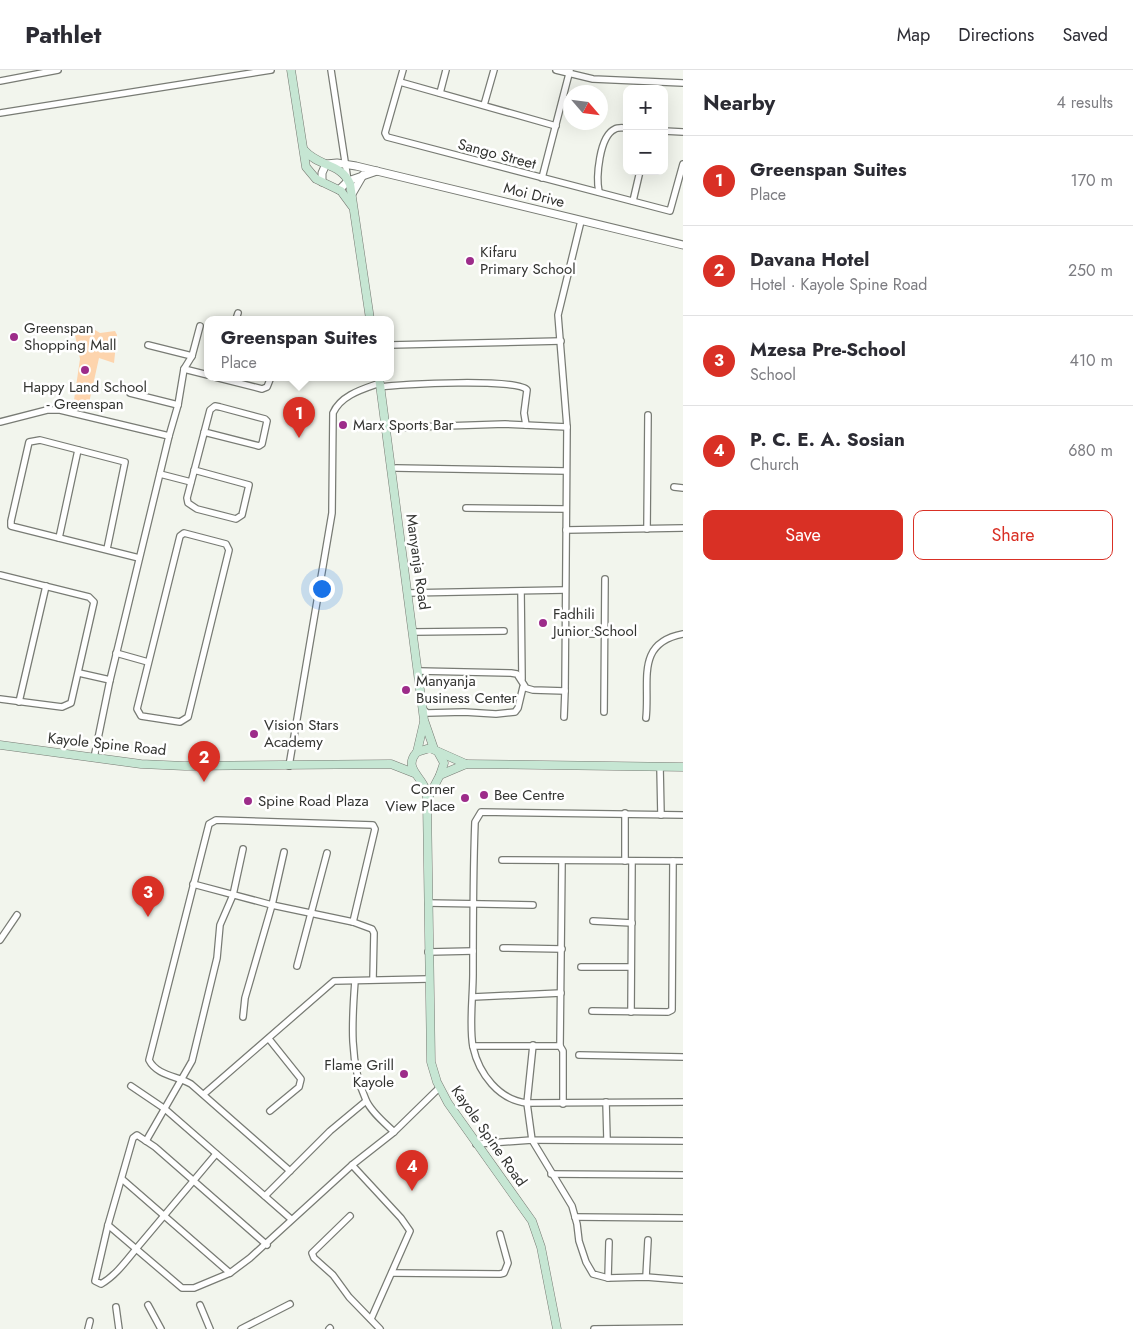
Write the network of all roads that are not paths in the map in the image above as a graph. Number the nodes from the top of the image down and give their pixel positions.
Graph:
1 (56, 70) edge
2 (271, 70) edge
3 (291, 70) edge
4 (331, 70) edge
5 (403, 70) edge
6 (446, 70) edge
7 (494, 70) edge
8 (556, 70) edge
9 (570, 71) edge
10 (24, 73) edge
11 (0, 81) edge
12 (400, 82) junction
13 (683, 83) edge
14 (440, 93) junction
15 (484, 105) junction
16 (0, 113) edge
17 (556, 126) junction
18 (623, 128) edge
19 (668, 131) edge
20 (683, 132) edge
21 (304, 150) junction
22 (326, 164) junction
23 (683, 164) edge
24 (347, 166) junction
25 (378, 171) junction
26 (363, 175) junction
27 (639, 175) edge
28 (542, 178) junction
29 (348, 181) junction
30 (322, 182) junction
31 (339, 190) junction
32 (598, 192) junction
33 (352, 194) junction
34 (633, 201) junction
35 (354, 208) junction
36 (581, 221) junction
37 (683, 245) edge
38 (370, 316) edge
39 (200, 326) dead end
40 (561, 341) junction
41 (148, 344) dead end
42 (394, 345) edge
43 (192, 356) junction
44 (184, 369) junction
45 (204, 374) edge
46 (232, 381) edge
47 (269, 381) edge
48 (380, 382) edge
49 (130, 393) dead end
50 (178, 405) junction
51 (648, 415) dead end
52 (0, 422) edge
53 (526, 425) junction
54 (567, 426) junction
55 (386, 428) junction
56 (204, 432) junction
57 (169, 436) junction
58 (78, 450) junction
59 (396, 468) dead end
60 (194, 470) junction
61 (566, 471) junction
62 (160, 474) junction
63 (191, 482) junction
64 (674, 487) dead end
65 (683, 488) edge
66 (466, 508) dead end
67 (566, 509) junction
68 (683, 528) edge
69 (647, 529) junction
70 (566, 530) junction
71 (59, 538) junction
72 (107, 549) junction
73 (139, 558) junction
74 (0, 574) edge
75 (605, 578) dead end
76 (46, 586) junction
77 (565, 590) junction
78 (520, 591) junction
79 (408, 593) junction
80 (504, 631) dead end
81 (414, 632) junction
82 (565, 634) junction
83 (605, 634) junction
84 (683, 634) edge
85 (116, 654) junction
86 (148, 662) junction
87 (419, 671) junction
88 (79, 673) junction
89 (110, 680) junction
90 (522, 684) junction
91 (565, 692) junction
92 (0, 699) edge
93 (19, 702) junction
94 (423, 709) junction
95 (604, 712) dead end
96 (564, 717) dead end
97 (646, 718) dead end
98 (424, 720) junction
99 (0, 746) edge
100 (436, 751) junction
101 (416, 753) junction
102 (94, 758) junction
103 (391, 764) junction
104 (466, 764) junction
105 (289, 766) junction
106 (660, 767) junction
107 (683, 767) edge
108 (416, 775) junction
109 (438, 776) junction
110 (427, 802) junction
111 (625, 813) junction
112 (661, 815) junction
113 (683, 815) edge
114 (243, 849) dead end
115 (284, 852) dead end
116 (327, 853) dead end
117 (502, 860) dead end
118 (673, 860) junction
119 (562, 861) junction
120 (624, 861) junction
121 (632, 861) junction
122 (683, 861) edge
123 (193, 884) junction
124 (232, 895) junction
125 (428, 904) junction
126 (471, 904) junction
127 (272, 905) junction
128 (533, 905) dead end
129 (311, 914) junction
130 (16, 915) dead end
131 (593, 921) dead end
132 (353, 922) junction
133 (632, 922) junction
134 (0, 940) edge
135 (502, 948) dead end
136 (562, 949) junction
137 (473, 951) junction
138 (428, 952) junction
139 (297, 966) dead end
140 (581, 967) dead end
141 (630, 967) junction
142 (373, 979) junction
143 (428, 980) junction
144 (355, 981) junction
145 (561, 993) junction
146 (473, 997) junction
147 (592, 1011) dead end
148 (631, 1012) junction
149 (243, 1017) dead end
150 (269, 1039) junction
151 (473, 1046) junction
152 (533, 1046) junction
153 (560, 1046) junction
154 (579, 1055) dead end
155 (683, 1057) edge
156 (180, 1081) junction
157 (131, 1086) dead end
158 (439, 1088) junction
159 (204, 1094) junction
160 (366, 1101) junction
161 (606, 1102) junction
162 (683, 1102) edge
163 (527, 1103) junction
164 (563, 1104) junction
165 (165, 1109) junction
166 (270, 1111) dead end
167 (394, 1132) junction
168 (607, 1139) junction
169 (532, 1140) junction
170 (146, 1141) junction
171 (683, 1141) edge
172 (476, 1144) junction
173 (216, 1154) junction
174 (352, 1165) junction
175 (290, 1171) junction
176 (550, 1174) junction
177 (683, 1175) edge
178 (122, 1179) junction
179 (194, 1181) junction
180 (266, 1196) junction
181 (165, 1215) junction
182 (350, 1216) dead end
183 (575, 1217) junction
184 (683, 1218) edge
185 (291, 1219) junction
186 (108, 1225) junction
187 (500, 1234) dead end
188 (648, 1240) dead end
189 (609, 1242) dead end
190 (267, 1245) junction
191 (136, 1249) junction
192 (230, 1273) junction
193 (392, 1273) junction
194 (646, 1277) junction
195 (608, 1278) junction
196 (683, 1280) edge
197 (290, 1304) dead end
198 (148, 1305) dead end
199 (200, 1305) dead end
200 (116, 1306) dead end
201 (371, 1319) junction
202 (90, 1321) dead end
203 (683, 1328) edge
204 (88, 1329) edge
205 (119, 1329) edge
206 (161, 1329) edge
207 (210, 1329) edge
208 (241, 1329) edge
209 (380, 1329) edge
210 (557, 1329) edge
211 (594, 1329) edge

1 - 10 street
2 - 16 street
3 - 21 main road
4 - 24 street
5 - 12 street, Sango Street
6 - 14 street
7 - 15 street
8 - 9 street
9 - 13 street
9 - 17 street
10 - 11 street
12 - 14 street
12 - 28 street, Sango Street
14 - 15 street
15 - 17 street
17 - 28 street
18 - 32 street
19 - 20 street
21 - 22 main road
21 - 30 main road
22 - 24 street, Moi Drive
22 - 29 main road
22 - 30 street
23 - 34 street, Sango Street
24 - 25 street, Moi Drive
24 - 29 street
25 - 26 street
25 - 36 street, Moi Drive
26 - 29 street
26 - 33 street
27 - 34 street
28 - 32 street, Sango Street
29 - 31 street
29 - 33 main road
30 - 31 main road
31 - 35 main road
32 - 34 street, Sango Street
33 - 35 main road
35 - 38 main road
36 - 37 street, Moi Drive
36 - 40 street
39 - 43 street
40 - 42 street
40 - 54 street
41 - 43 street
43 - 44 street
44 - 45 street
44 - 50 street
46 - 47 street
48 - 53 street
48 - 55 main road, Manyanja Road
48 - 105 street
49 - 50 street
50 - 57 street
51 - 69 street
52 - 57 street
53 - 54 street
53 - 55 street
54 - 61 street
55 - 79 main road, Manyanja Road
56 - 56 street
56 - 60 street
57 - 62 street
58 - 71 street
58 - 71 street
58 - 72 street
59 - 61 street
60 - 63 street
60 - 63 street
61 - 67 street
62 - 63 street
62 - 73 street
64 - 65 street
66 - 67 street
67 - 70 street
68 - 69 street
69 - 70 street
70 - 77 street
71 - 72 street
72 - 73 street
73 - 85 street
74 - 76 street
75 - 83 street
76 - 88 street
76 - 93 street
77 - 78 street
77 - 82 street
78 - 79 street
78 - 90 street
79 - 81 main road, Manyanja Road
80 - 81 street
81 - 87 main road, Manyanja Road
82 - 83 street
82 - 91 street
83 - 95 street
84 - 97 street
85 - 86 street
85 - 89 street
86 - 86 street
87 - 90 street
87 - 94 main road, Manyanja Road
88 - 89 street
88 - 93 street
89 - 102 street
90 - 91 street
90 - 94 street
91 - 96 street
92 - 93 street
94 - 98 main road, Manyanja Road
98 - 100 main road, Manyanja Road
98 - 101 main road
99 - 102 main road, Kayole Spine Road
100 - 101 main road
100 - 104 main road
100 - 109 main road
101 - 103 main road
101 - 108 main road
102 - 105 main road, Kayole Spine Road
103 - 105 main road, Kayole Spine Road
103 - 108 main road
104 - 106 main road
104 - 109 main road
106 - 107 main road
106 - 112 street
108 - 109 main road
108 - 110 main road
109 - 110 main road
110 - 125 main road, Kayole Spine Road
111 - 112 street
111 - 120 street
111 - 126 street
112 - 113 street
114 - 124 street
115 - 127 street
116 - 129 street
117 - 119 street
118 - 121 street
118 - 122 street
118 - 148 street
119 - 120 street
119 - 136 street
120 - 121 street
121 - 133 street
123 - 124 street
123 - 132 street
123 - 156 street
124 - 127 street
124 - 156 street
125 - 126 street
125 - 138 main road, Kayole Spine Road
126 - 128 street
126 - 137 street
127 - 129 street
127 - 149 street
129 - 132 street
129 - 139 street
130 - 134 street
131 - 133 street
132 - 142 street
133 - 141 street
135 - 136 street
136 - 145 street
137 - 138 street
137 - 146 street
138 - 143 main road, Kayole Spine Road
140 - 141 street
141 - 148 street
142 - 143 street
142 - 144 street
143 - 158 main road, Kayole Spine Road
144 - 150 street
144 - 160 street
145 - 146 street
145 - 153 street
146 - 151 street
147 - 148 street
150 - 159 street
150 - 166 street
151 - 152 street
151 - 163 street
152 - 153 street
152 - 163 street
153 - 164 street
154 - 155 street
156 - 159 street
156 - 165 street
157 - 165 street
158 - 167 street
158 - 172 main road, Kayole Spine Road
159 - 175 street
160 - 167 street
160 - 175 street
161 - 162 street
161 - 164 street
161 - 168 street
163 - 164 street
163 - 169 street
165 - 170 street
165 - 173 street
167 - 174 street
168 - 169 street
168 - 171 street
169 - 172 street
169 - 176 street
170 - 178 street
170 - 179 street
172 - 210 main road, Kayole Spine Road
173 - 179 street
173 - 180 street
174 - 185 street
174 - 193 street
175 - 180 street
176 - 177 street
176 - 183 street
178 - 181 street
178 - 186 street
179 - 181 street
179 - 190 street
180 - 185 street
181 - 191 street
181 - 192 street
182 - 201 street
183 - 184 street
183 - 195 street
185 - 190 street
186 - 191 street
186 - 191 street
187 - 193 street
188 - 194 street
189 - 195 street
190 - 192 street
191 - 192 street
193 - 201 street
194 - 195 street
194 - 196 street
197 - 208 street
198 - 206 street
199 - 207 street
200 - 205 street
201 - 209 street
202 - 204 street
203 - 211 street

